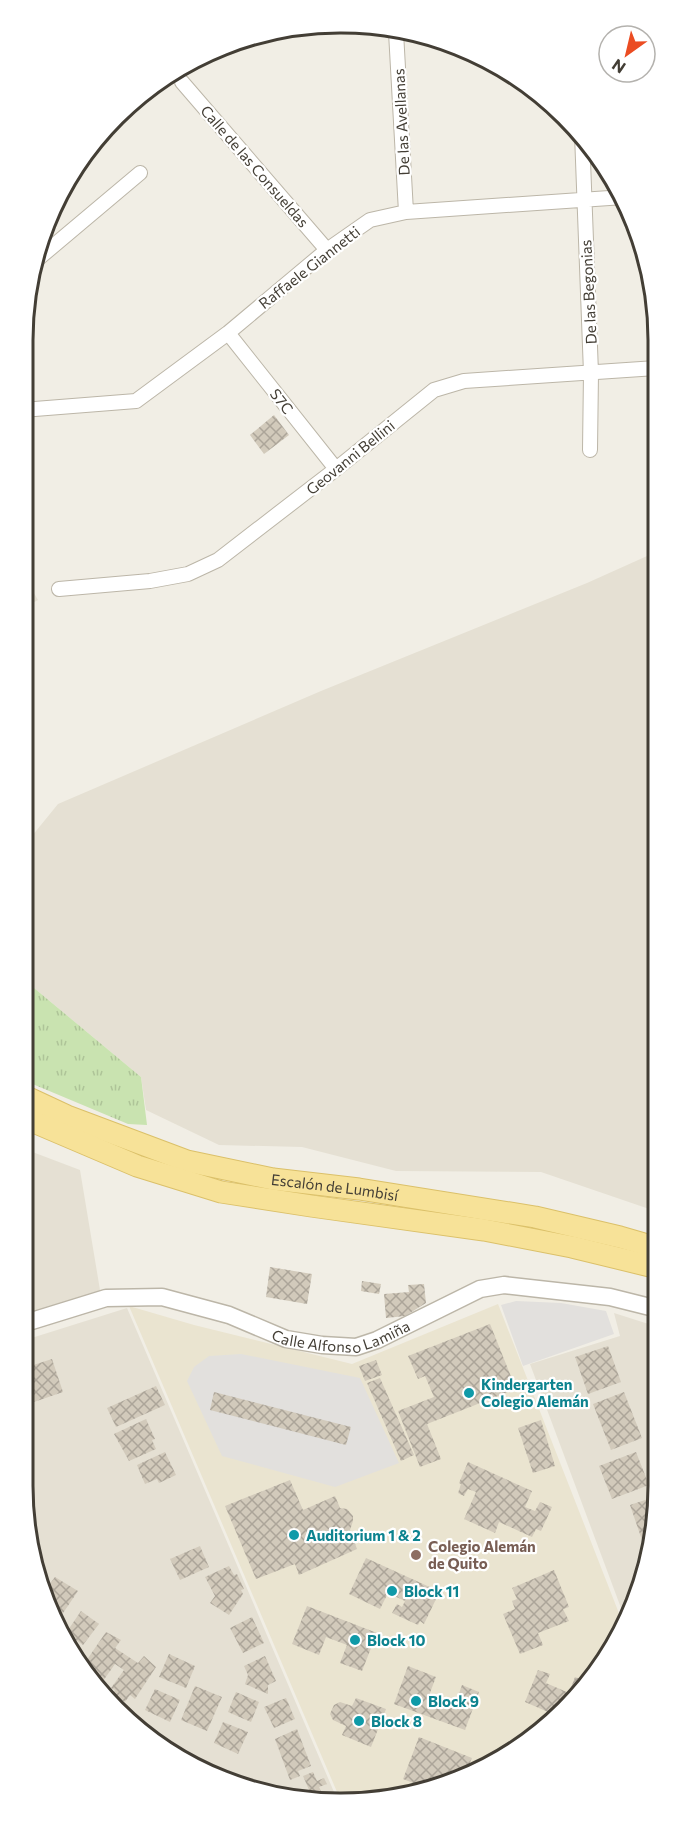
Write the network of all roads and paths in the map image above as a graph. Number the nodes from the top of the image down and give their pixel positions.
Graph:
1 (396, 38) edge
2 (182, 82) dead end
3 (583, 151) edge
4 (140, 173) dead end
5 (613, 198) edge
6 (584, 200) junction
7 (406, 212) junction
8 (327, 250) junction
9 (46, 252) edge
10 (228, 333) junction
11 (648, 369) edge
12 (591, 373) junction
13 (33, 409) edge
14 (590, 450) dead end
15 (336, 470) junction
16 (59, 589) dead end
17 (33, 1100) edge
18 (33, 1122) edge
19 (648, 1245) edge
20 (648, 1266) edge
21 (648, 1306) edge
22 (33, 1321) edge

1 - 7 street, De las Avellanas
2 - 8 street, Calle de las Consueldas
3 - 6 street, De las Begonias
4 - 9 street
5 - 6 street, Raffaele Giannetti
6 - 7 street, Raffaele Giannetti
6 - 12 street, De las Begonias
7 - 8 street, Raffaele Giannetti
8 - 10 street, Raffaele Giannetti
10 - 13 street, Raffaele Giannetti
10 - 15 street, S7C
11 - 12 street, Geovanni Bellini
12 - 14 street, De las Begonias
12 - 15 street, Geovanni Bellini
15 - 16 street, Geovanni Bellini
17 - 19 main road, Escalón de Lumbisí
18 - 20 main road, Escalón de Lumbisí
21 - 22 street, Calle Alfonso Lamiña

